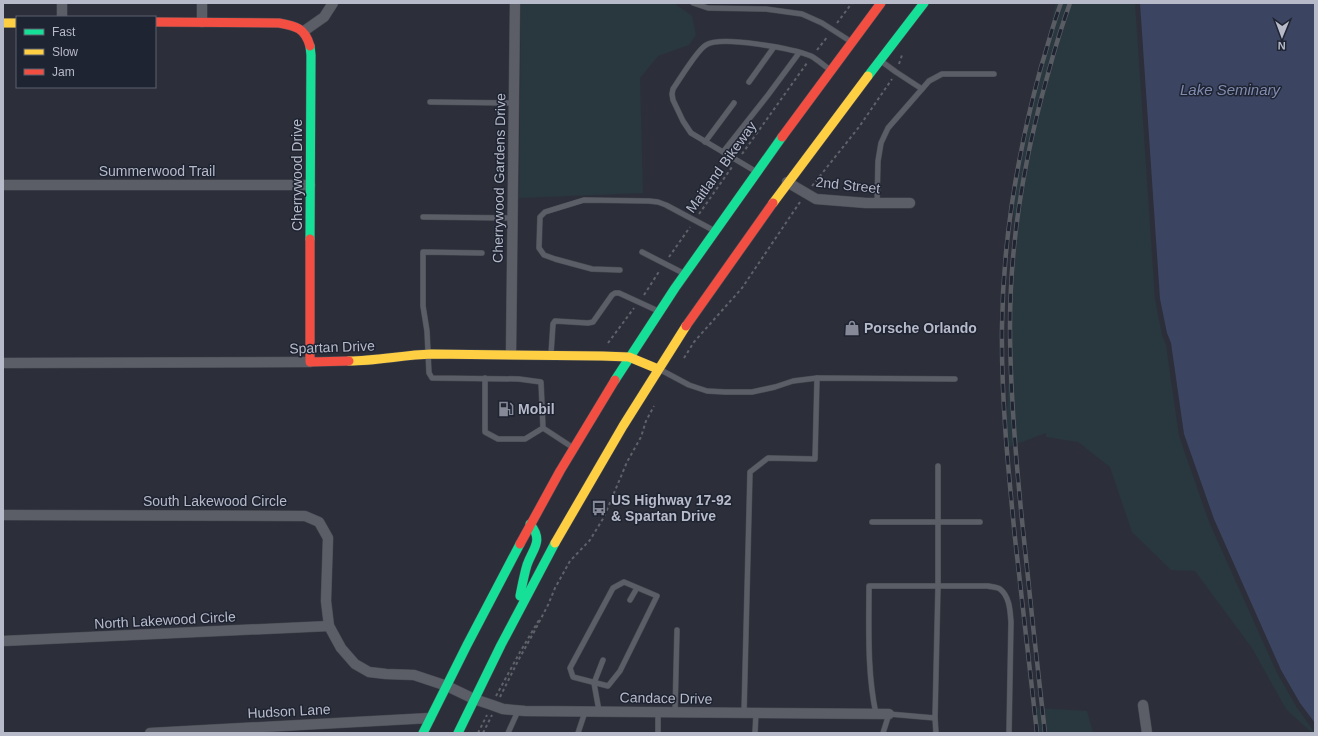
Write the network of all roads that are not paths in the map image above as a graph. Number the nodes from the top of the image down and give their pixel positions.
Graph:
1 (62, 3) edge
2 (202, 3) edge
3 (333, 3) edge
4 (515, 3) edge
5 (693, 3) edge
6 (881, 3) edge
7 (924, 3) edge
8 (739, 6) edge
9 (62, 16) edge
10 (156, 22) edge
11 (202, 22) junction
12 (3, 23) edge
13 (16, 23) edge
14 (304, 31) junction
15 (852, 42) junction
16 (774, 47) junction
17 (799, 53) junction
18 (880, 60) junction
19 (831, 70) junction
20 (994, 74) dead end
21 (749, 82) dead end
22 (922, 89) junction
23 (430, 102) dead end
24 (514, 103) junction
25 (734, 103) dead end
26 (705, 142) junction
27 (723, 152) junction
28 (756, 172) junction
29 (787, 182) junction
30 (3, 185) edge
31 (310, 185) junction
32 (877, 203) junction
33 (910, 203) dead end
34 (422, 217) dead end
35 (513, 218) junction
36 (714, 230) junction
37 (642, 252) dead end
38 (482, 253) dead end
39 (620, 270) dead end
40 (684, 274) junction
41 (659, 311) junction
42 (428, 354) junction
43 (511, 354) junction
44 (551, 355) junction
45 (629, 357) junction
46 (310, 362) junction
47 (3, 363) edge
48 (658, 369) junction
49 (485, 378) junction
50 (817, 378) junction
51 (955, 379) dead end
52 (543, 428) junction
53 (573, 448) junction
54 (938, 466) dead end
55 (3, 515) edge
56 (938, 521) junction
57 (872, 522) dead end
58 (980, 522) dead end
59 (530, 524) junction
60 (938, 586) junction
61 (637, 588) junction
62 (630, 600) dead end
63 (515, 617) junction
64 (329, 626) junction
65 (677, 630) dead end
66 (3, 641) edge
67 (603, 660) dead end
68 (594, 683) junction
69 (447, 686) junction
70 (474, 699) junction
71 (1142, 705) dead end
72 (518, 711) junction
73 (599, 711) junction
74 (585, 712) junction
75 (658, 713) junction
76 (675, 713) junction
77 (744, 713) junction
78 (756, 713) junction
79 (876, 714) junction
80 (889, 714) junction
81 (430, 718) junction
82 (935, 718) junction
83 (150, 733) edge
84 (423, 733) edge
85 (458, 733) edge
86 (508, 733) edge
87 (578, 733) edge
88 (658, 733) edge
89 (755, 733) edge
90 (883, 733) edge
91 (936, 733) edge
92 (1010, 733) edge
93 (1147, 733) edge

1 - 9 street
2 - 11 street
3 - 14 street
4 - 24 street, Cherrywood Gardens Drive
5 - 8 lane
6 - 15 main road
7 - 18 main road
8 - 15 lane
10 - 11 main road
11 - 14 main road
12 - 13 main road
14 - 31 main road, Cherrywood Drive
15 - 19 main road
16 - 17 lane
16 - 21 lane
16 - 26 lane
17 - 19 lane
17 - 27 lane
18 - 22 lane
18 - 29 main road
19 - 28 main road
20 - 22 lane
22 - 32 lane
23 - 24 lane
24 - 35 street, Cherrywood Gardens Drive
25 - 26 lane
26 - 27 lane
27 - 28 lane
28 - 36 main road
29 - 32 street, 2nd Street
29 - 48 main road
30 - 31 street, Summerwood Trail
31 - 46 main road, Cherrywood Drive
32 - 33 street, 2nd Street
34 - 35 lane
35 - 43 street, Cherrywood Gardens Drive
36 - 39 lane
36 - 40 main road
37 - 40 lane
38 - 42 lane
40 - 41 main road
41 - 44 lane
41 - 45 main road
42 - 43 main road, Spartan Drive
42 - 46 main road, Spartan Drive
42 - 49 lane
43 - 44 main road, Spartan Drive
44 - 45 main road, Spartan Drive
45 - 48 main road, Spartan Drive
45 - 53 main road
46 - 47 street, Spartan Drive
48 - 50 lane
48 - 63 main road
49 - 52 lane
49 - 52 lane
50 - 51 lane
50 - 77 lane
52 - 53 lane
53 - 59 main road
54 - 56 lane
55 - 64 street, South Lakewood Circle
56 - 57 lane
56 - 58 lane
56 - 60 lane
59 - 63 main road
59 - 69 main road
60 - 79 lane
60 - 82 lane
60 - 92 lane
61 - 62 lane
61 - 68 lane
61 - 68 lane
63 - 70 main road
64 - 66 street, North Lakewood Circle
64 - 69 street, Candace Drive
65 - 76 lane
67 - 68 lane
68 - 73 lane
69 - 70 street, Candace Drive
69 - 81 main road
70 - 72 street, Candace Drive
70 - 85 main road
71 - 93 street
72 - 74 street, Candace Drive
72 - 86 lane
73 - 74 street, Candace Drive
73 - 75 street, Candace Drive
74 - 87 lane
75 - 76 street, Candace Drive
75 - 88 lane
76 - 77 street, Candace Drive
77 - 78 street, Candace Drive
78 - 79 street, Candace Drive
78 - 89 lane
79 - 80 street, Candace Drive
80 - 82 lane
80 - 90 lane
81 - 83 street, Hudson Lane
81 - 84 main road
82 - 91 lane

